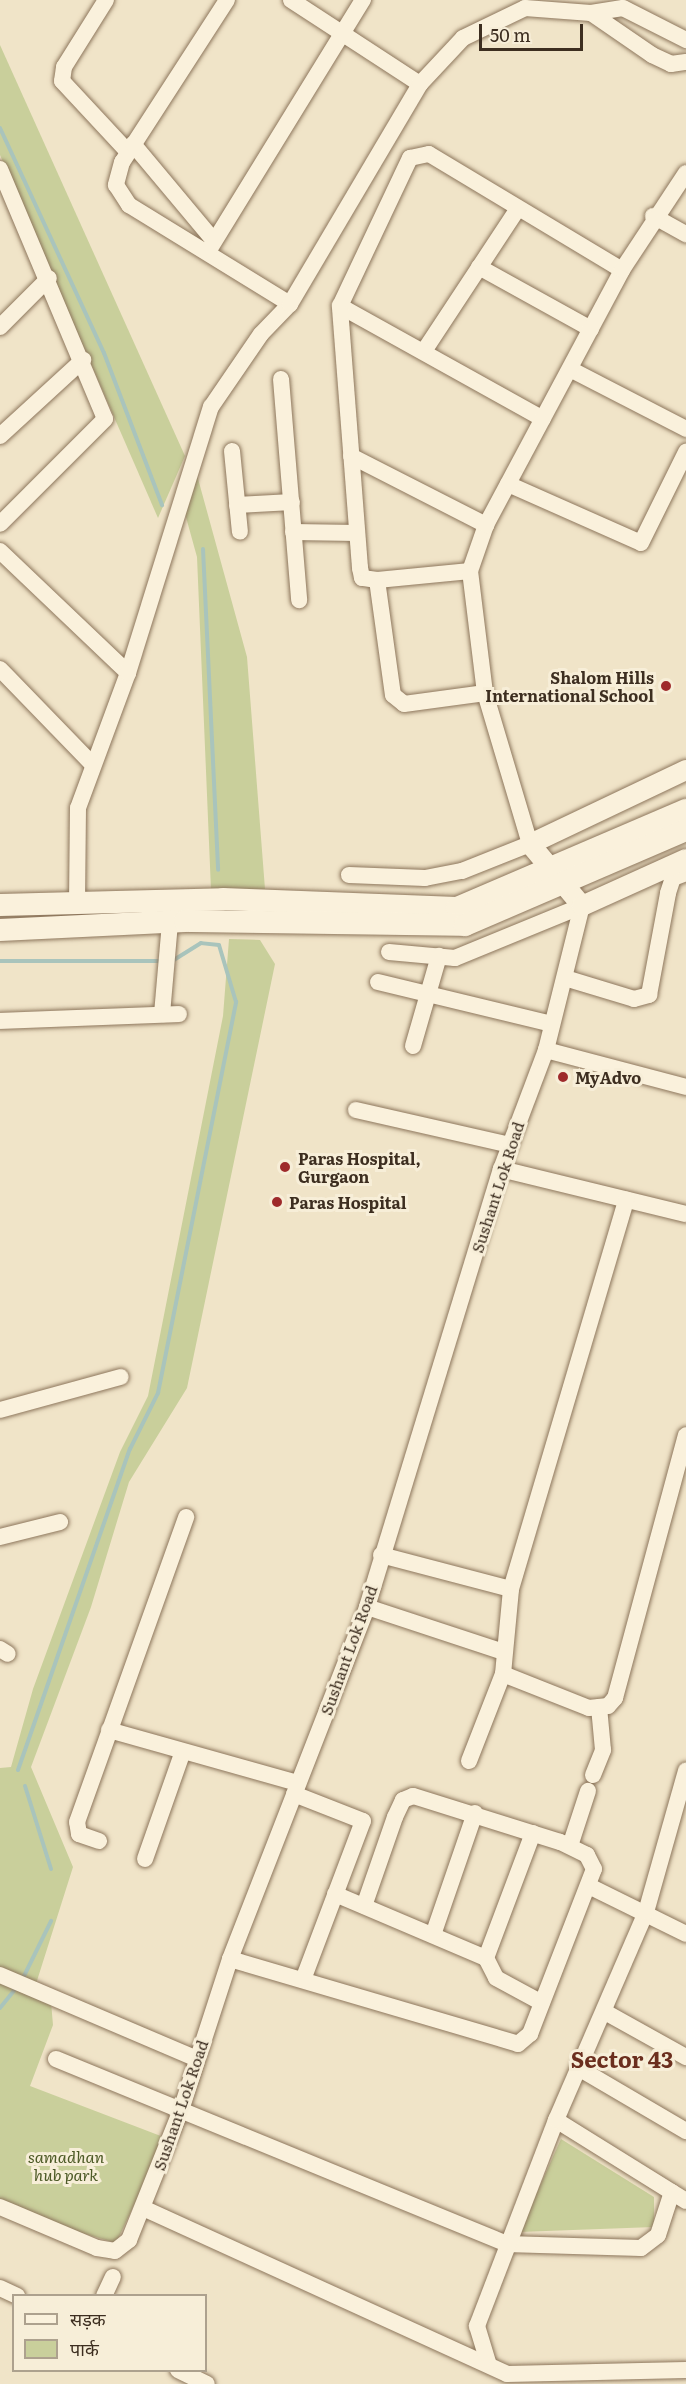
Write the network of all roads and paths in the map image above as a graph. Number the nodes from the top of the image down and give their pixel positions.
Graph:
1 (106, 0) edge
2 (227, 0) edge
3 (291, 0) edge
4 (363, 0) edge
5 (591, 13) junction
6 (340, 34) junction
7 (686, 40) edge
8 (686, 62) edge
9 (420, 84) junction
10 (131, 148) junction
11 (0, 169) edge
12 (686, 173) edge
13 (517, 210) junction
14 (653, 216) junction
15 (686, 234) edge
16 (212, 246) junction
17 (479, 267) junction
18 (622, 270) junction
19 (48, 278) junction
20 (290, 304) junction
21 (340, 306) junction
22 (0, 327) edge
23 (591, 329) junction
24 (424, 351) junction
25 (83, 360) junction
26 (570, 369) junction
27 (281, 379) dead end
28 (543, 419) junction
29 (686, 429) edge
30 (0, 436) edge
31 (232, 451) dead end
32 (686, 452) edge
33 (351, 456) junction
34 (508, 484) junction
35 (292, 502) junction
36 (237, 505) junction
37 (0, 524) edge
38 (486, 525) junction
39 (240, 532) dead end
40 (293, 532) junction
41 (357, 533) junction
42 (0, 550) edge
43 (470, 571) junction
44 (377, 580) junction
45 (299, 600) dead end
46 (0, 669) edge
47 (128, 673) junction
48 (485, 693) junction
49 (92, 764) junction
50 (686, 770) edge
51 (686, 810) edge
52 (686, 830) edge
53 (534, 842) junction
54 (686, 859) edge
55 (686, 873) edge
56 (349, 875) dead end
57 (561, 877) junction
58 (77, 903) junction
59 (0, 905) edge
60 (582, 906) junction
61 (170, 922) junction
62 (0, 930) edge
63 (389, 952) dead end
64 (439, 956) junction
65 (565, 978) junction
66 (378, 982) dead end
67 (428, 994) junction
68 (162, 1014) junction
69 (179, 1014) dead end
70 (0, 1021) edge
71 (552, 1024) junction
72 (413, 1046) dead end
73 (546, 1050) junction
74 (686, 1087) edge
75 (356, 1110) dead end
76 (510, 1145) junction
77 (501, 1169) junction
78 (626, 1200) junction
79 (686, 1214) edge
80 (121, 1377) dead end
81 (0, 1410) edge
82 (686, 1435) edge
83 (186, 1516) dead end
84 (60, 1522) dead end
85 (0, 1537) edge
86 (381, 1555) junction
87 (511, 1589) junction
88 (367, 1607) junction
89 (501, 1652) junction
90 (503, 1674) junction
91 (599, 1707) junction
92 (109, 1730) junction
93 (183, 1751) junction
94 (469, 1761) dead end
95 (686, 1771) edge
96 (296, 1788) junction
97 (475, 1813) junction
98 (533, 1833) junction
99 (99, 1841) dead end
100 (570, 1846) junction
101 (145, 1859) dead end
102 (589, 1886) junction
103 (335, 1894) junction
104 (364, 1906) junction
105 (646, 1912) junction
106 (686, 1934) edge
107 (433, 1935) junction
108 (486, 1958) junction
109 (230, 1959) junction
110 (0, 1975) edge
111 (303, 1980) junction
112 (542, 2003) junction
113 (605, 2012) junction
114 (686, 2057) edge
115 (56, 2059) dead end
116 (197, 2059) junction
117 (582, 2070) junction
118 (181, 2110) junction
119 (556, 2120) junction
120 (686, 2131) edge
121 (679, 2196) edge
122 (0, 2207) edge
123 (142, 2208) junction
124 (506, 2244) junction
125 (113, 2277) dead end
126 (104, 2294) edge
127 (488, 2362) junction
128 (686, 2370) edge
129 (182, 2372) edge
130 (207, 2384) edge

1 - 10 street
2 - 10 street
3 - 6 street
4 - 6 street
5 - 7 street
5 - 8 street
5 - 9 street
6 - 9 street
6 - 16 street
9 - 20 street
10 - 16 street
10 - 16 street
11 - 19 street
12 - 14 street
13 - 17 street
13 - 18 street
13 - 21 street
14 - 15 street
14 - 18 street
16 - 20 street
17 - 23 street
17 - 24 street
18 - 23 street
19 - 22 street
19 - 25 street
20 - 47 street
21 - 24 street
21 - 33 street
23 - 26 street
24 - 28 street
25 - 30 street
25 - 37 street
26 - 28 street
26 - 29 street
27 - 35 street
28 - 34 street
31 - 36 street
32 - 34 street
33 - 38 street
33 - 41 street
34 - 38 street
35 - 36 street
35 - 40 street
36 - 39 street
38 - 43 street
40 - 41 street
40 - 45 street
41 - 44 street
42 - 47 street
43 - 44 street
43 - 48 street
44 - 48 street
46 - 49 street
47 - 49 street
48 - 53 street
49 - 58 street
50 - 53 street
51 - 57 main road
52 - 57 main road
53 - 56 street
53 - 57 street
54 - 60 street
55 - 65 street
57 - 58 main road
57 - 60 street
57 - 61 main road
58 - 59 main road
60 - 64 street
60 - 65 street, Sushant Lok Road
61 - 62 main road
61 - 68 street
63 - 64 street
64 - 67 street
65 - 71 street, Sushant Lok Road
66 - 67 street
67 - 71 street
67 - 72 street
68 - 69 street
68 - 70 street
71 - 73 street, Sushant Lok Road
73 - 74 street
73 - 76 street, Sushant Lok Road
75 - 76 street
76 - 77 street, Sushant Lok Road
77 - 78 street
77 - 86 street, Sushant Lok Road
78 - 79 street
78 - 87 street
80 - 81 street
82 - 91 street
83 - 92 street
84 - 85 street
86 - 87 street
86 - 88 street, Sushant Lok Road
87 - 89 street
88 - 89 street
88 - 96 street, Sushant Lok Road
89 - 90 street
90 - 91 street
90 - 94 street
91 - 100 street
92 - 93 street
92 - 99 street
93 - 96 street
93 - 101 street
95 - 105 street
96 - 103 street
96 - 109 street, Sushant Lok Road
97 - 98 street
97 - 104 street
97 - 107 street
98 - 100 street
98 - 108 street
100 - 102 street
102 - 105 street
102 - 112 street
103 - 104 street
103 - 111 street
104 - 107 street
105 - 106 street
105 - 113 street
107 - 108 street
108 - 112 street
109 - 111 street
109 - 116 street, Sushant Lok Road
110 - 116 street
111 - 112 street
113 - 114 street
113 - 117 street
115 - 118 street
116 - 118 street, Sushant Lok Road
117 - 119 street
117 - 120 street
118 - 123 street, Sushant Lok Road
118 - 124 street
119 - 121 street
119 - 124 street
121 - 124 street
122 - 123 street, Sushant Lok Road
123 - 127 street
124 - 127 street
125 - 126 street
127 - 128 street
129 - 130 street

